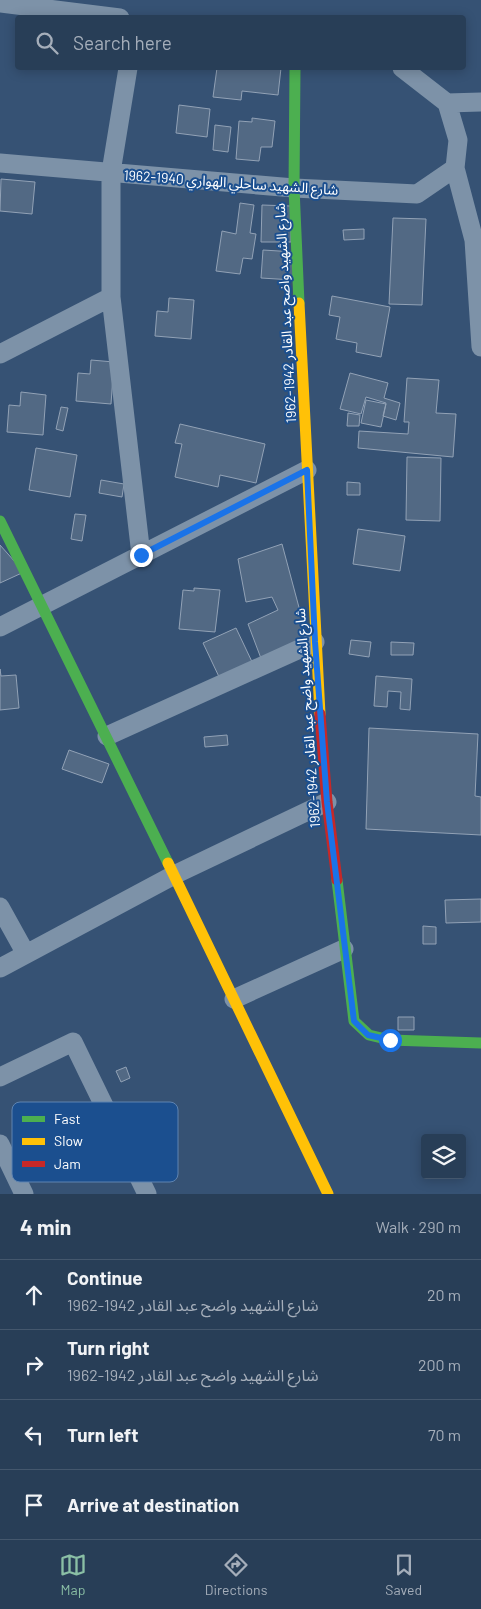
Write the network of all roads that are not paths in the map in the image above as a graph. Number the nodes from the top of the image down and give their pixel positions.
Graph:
1 (0, 3) edge
2 (96, 15) edge
3 (128, 70) edge
4 (295, 70) edge
5 (405, 70) edge
6 (447, 102) junction
7 (481, 102) edge
8 (0, 163) edge
9 (455, 168) junction
10 (111, 172) junction
11 (294, 188) junction
12 (111, 297) junction
13 (481, 347) edge
14 (0, 354) edge
15 (307, 470) junction
16 (0, 521) edge
17 (141, 555) junction
18 (43, 605) junction
19 (0, 628) edge
20 (315, 642) junction
21 (107, 736) junction
22 (327, 802) junction
23 (174, 875) junction
24 (0, 907) edge
25 (344, 948) junction
26 (26, 954) junction
27 (0, 968) edge
28 (234, 999) junction
29 (481, 1043) edge
30 (0, 1077) edge
31 (102, 1102) edge
32 (0, 1144) edge
33 (12, 1169) edge
34 (18, 1182) edge
35 (141, 1182) edge
36 (24, 1194) edge
37 (147, 1194) edge
38 (328, 1194) edge

1 - 2 street
3 - 10 street
4 - 11 street, شارع الشهيد واضح عبد القادر 1942-1962
5 - 6 street
6 - 7 street
6 - 9 street
8 - 10 street, شارع الشهيد ساحلي الهواري 1940-1962
9 - 11 street, شارع الشهيد ساحلي الهواري 1940-1962
9 - 13 street
10 - 11 street, شارع الشهيد ساحلي الهواري 1940-1962
10 - 12 street
11 - 15 street, شارع الشهيد واضح عبد القادر 1942-1962
12 - 14 street
12 - 17 street
15 - 17 street
15 - 20 street, شارع الشهيد واضح عبد القادر 1942-1962
16 - 18 street
17 - 18 street
18 - 19 street
18 - 21 street
20 - 21 street
20 - 22 street, شارع الشهيد واضح عبد القادر 1942-1962
21 - 23 street
22 - 23 street
22 - 25 street, شارع الشهيد واضح عبد القادر 1942-1962
23 - 26 street
23 - 28 street
24 - 26 street
25 - 28 street
25 - 29 street, شارع الشهيد واضح عبد القادر 1942-1962
26 - 27 street
28 - 38 street
30 - 31 street
32 - 33 street
34 - 36 street
35 - 37 street

